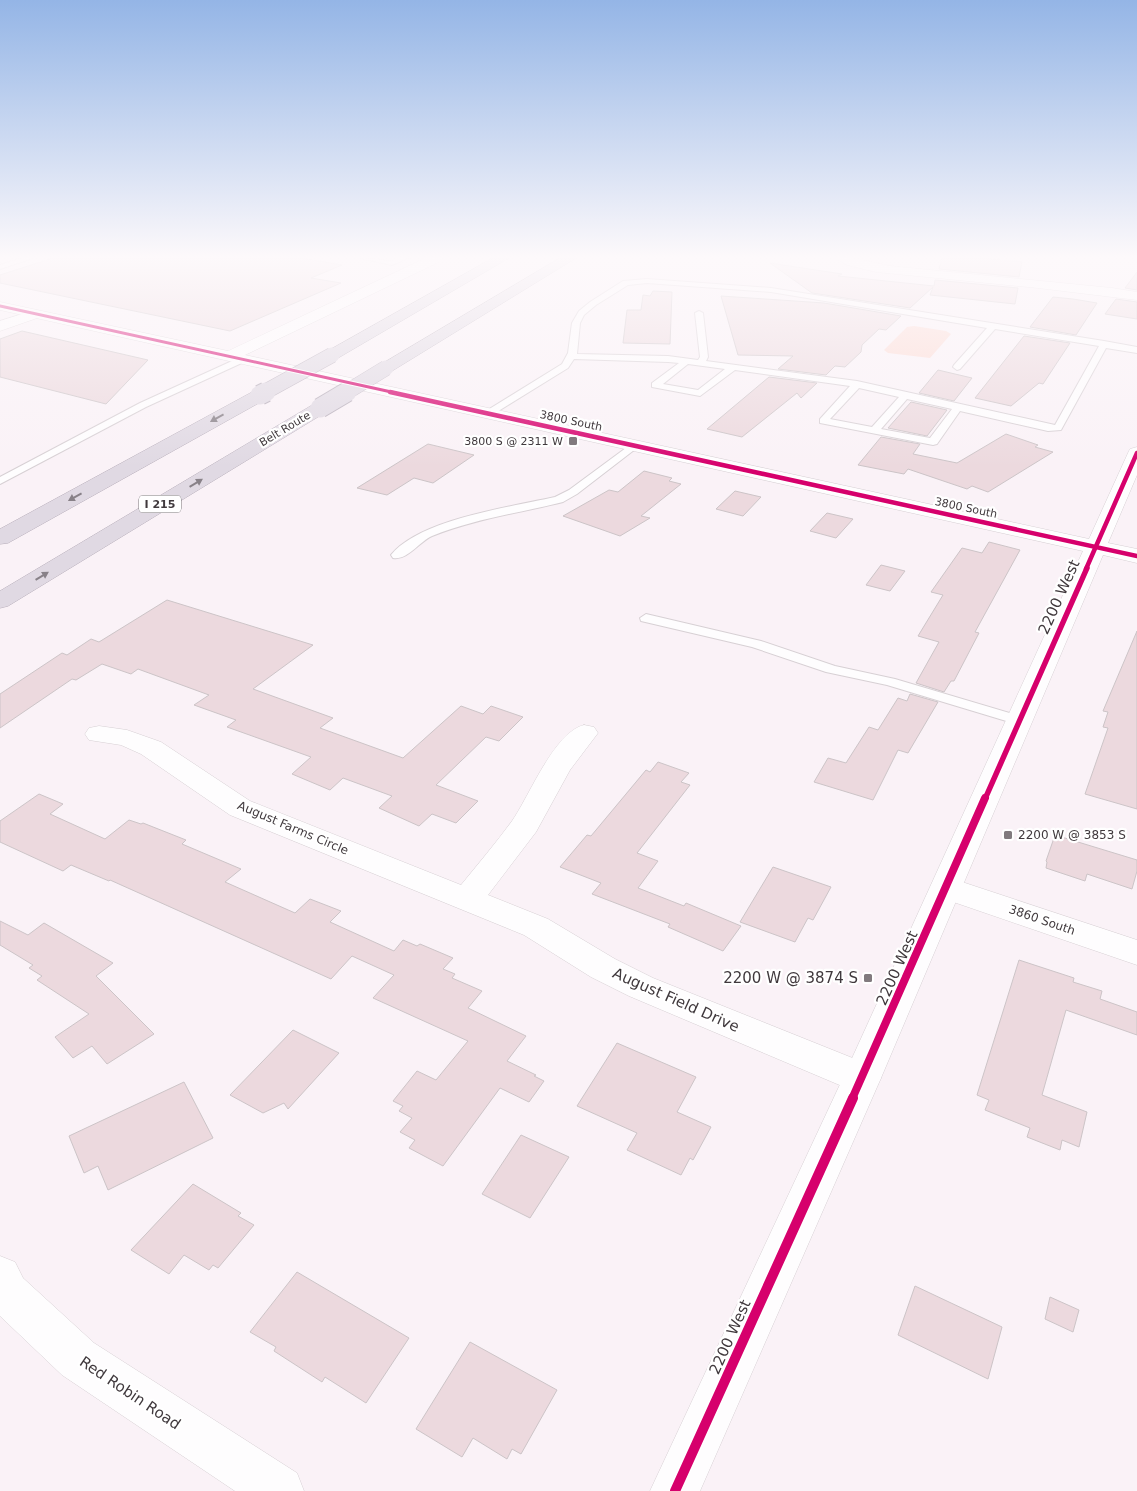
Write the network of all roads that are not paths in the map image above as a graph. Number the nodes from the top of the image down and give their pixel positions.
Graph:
1 (97, 328) edge
2 (297, 328) edge
3 (380, 328) edge
4 (453, 328) edge
5 (576, 328) edge
6 (701, 328) edge
7 (991, 328) edge
8 (1002, 328) edge
9 (1104, 344) junction
10 (1137, 350) edge
11 (572, 356) junction
12 (236, 358) junction
13 (687, 361) junction
14 (701, 364) junction
15 (957, 366) dead end
16 (732, 368) junction
17 (857, 384) junction
18 (905, 395) junction
19 (958, 407) junction
20 (489, 413) junction
21 (874, 431) junction
22 (634, 445) junction
23 (1137, 453) edge
24 (0, 481) edge
25 (0, 538) edge
26 (1095, 546) junction
27 (397, 555) dead end
28 (1137, 556) edge
29 (0, 601) edge
30 (646, 618) dead end
31 (1018, 720) junction
32 (584, 733) dead end
33 (99, 734) dead end
34 (947, 888) junction
35 (468, 899) junction
36 (1137, 952) edge
37 (862, 1078) junction
38 (0, 1276) edge
39 (278, 1491) edge
40 (675, 1491) edge

1 - 12 street, 3800 South
2 - 12 street
3 -> 25 highway, bridge
29 -> 4 highway, Belt Route / I 215, bridge
5 - 11 lane
6 - 14 lane
7 - 15 lane
8 - 9 lane
9 - 10 lane
9 - 19 lane
11 - 13 lane
11 - 20 lane
12 - 20 street, 3800 South
12 - 24 lane
13 - 14 lane
13 - 16 lane
14 - 16 lane
16 - 17 lane
17 - 18 lane
17 - 21 lane
18 - 19 lane
18 - 21 lane
19 - 21 lane
20 - 22 street, 3800 South
22 - 26 street, 3800 South
22 - 27 lane
23 - 26 street, 2200 West
26 - 28 street, 3800 South
26 - 31 street, 2200 West
30 - 31 lane
31 - 34 street, 2200 West
32 - 35 street
33 - 35 street, August Farms Circle
34 - 36 street, 3860 South
34 - 37 street, 2200 West
35 - 37 street, August Field Drive
37 - 40 street, 2200 West
38 - 39 street, Red Robin Road

